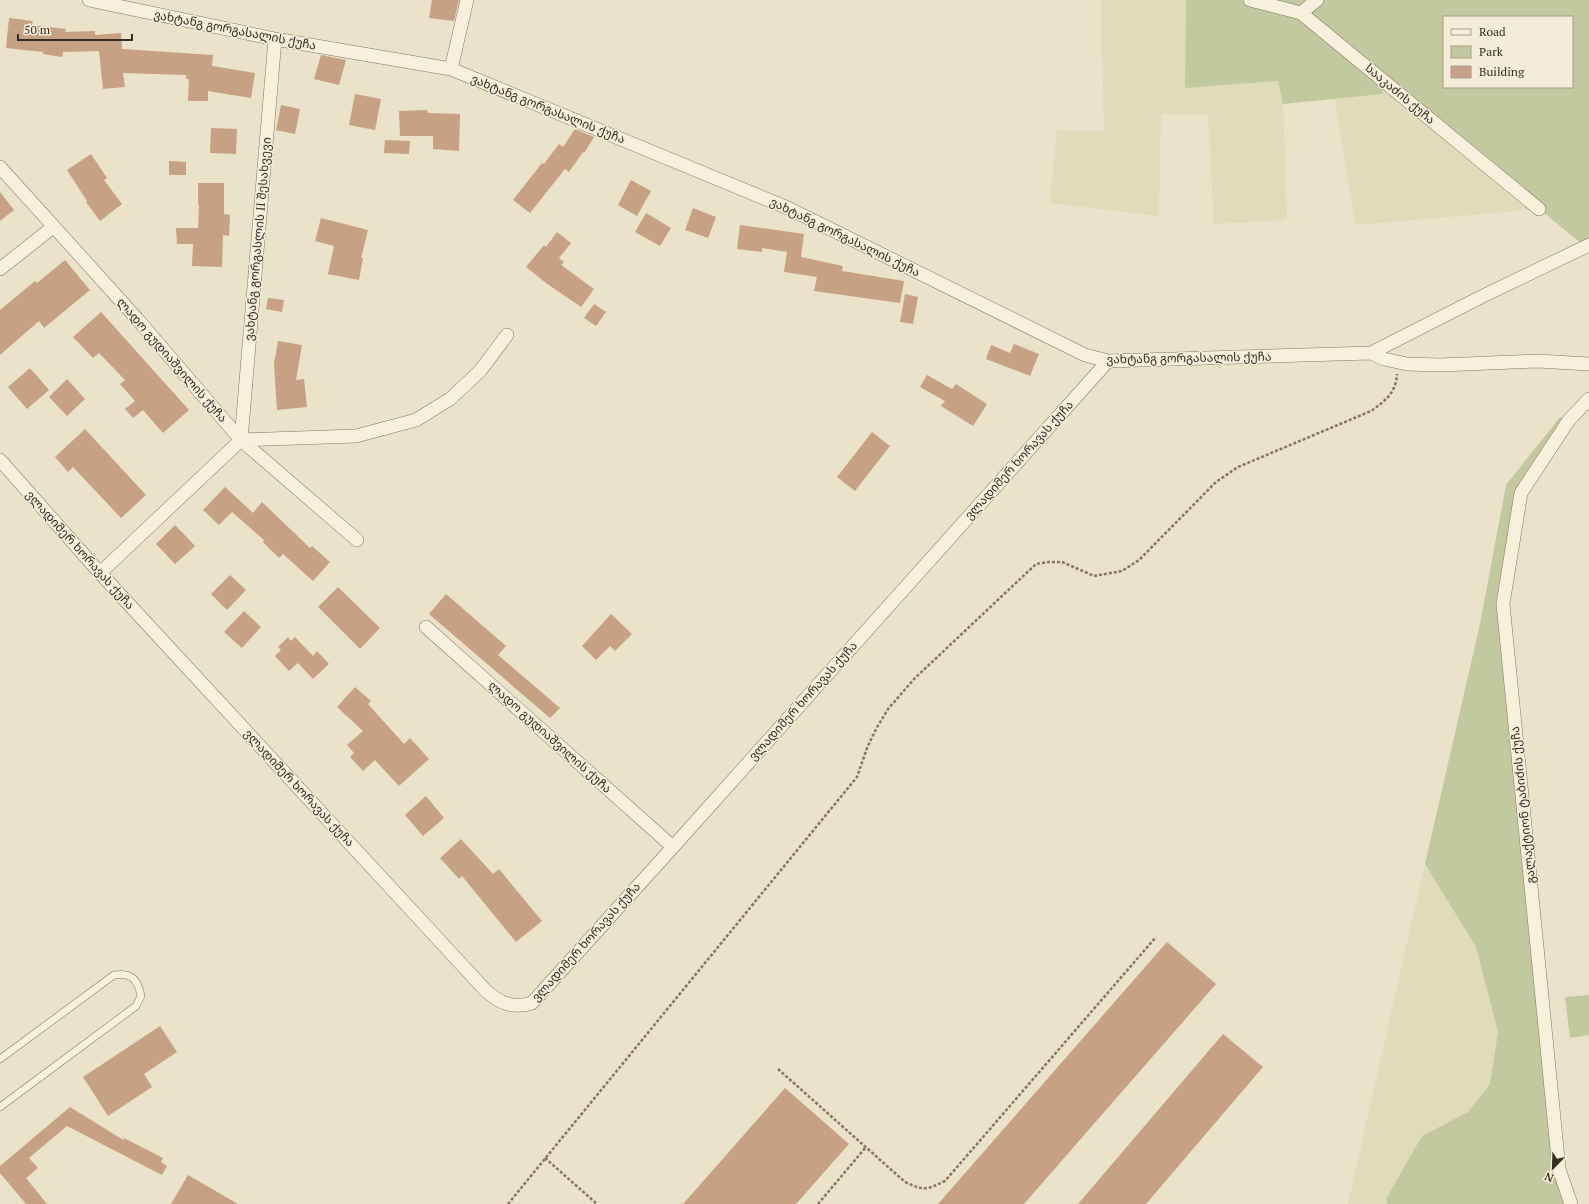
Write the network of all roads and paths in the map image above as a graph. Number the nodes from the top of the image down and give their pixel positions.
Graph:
1 (89, 0) edge
2 (467, 0) edge
3 (1250, 0) edge
4 (1317, 0) edge
5 (1301, 13) junction
6 (274, 39) junction
7 (451, 69) junction
8 (0, 167) edge
9 (1539, 209) dead end
10 (52, 226) junction
11 (1589, 245) edge
12 (0, 269) edge
13 (507, 335) dead end
14 (1371, 353) junction
15 (1108, 361) junction
16 (1397, 363) junction
17 (1589, 364) edge
18 (1589, 399) edge
19 (241, 440) junction
20 (0, 460) edge
21 (357, 540) dead end
22 (100, 573) junction
23 (426, 626) dead end
24 (673, 847) junction
25 (1156, 937) dead end
26 (0, 1059) edge
27 (778, 1068) dead end
28 (0, 1107) edge
29 (866, 1147) junction
30 (545, 1158) junction
31 (508, 1204) edge
32 (597, 1204) edge
33 (818, 1204) edge
34 (1571, 1204) edge

1 - 6 street, ვახტანგ გორგასალის ქუჩა
2 - 7 street
3 - 5 street, სააკაძის ქუჩა
4 - 5 street
5 - 9 street, სააკაძის ქუჩა
6 - 7 street, ვახტანგ გორგასალის ქუჩა
6 - 19 street, ვახტანგ გორგასლის II შესახვევი
7 - 15 street, ვახტანგ გორგასალის ქუჩა
8 - 10 street, ლადო გუდიაშვილის ქუჩა
10 - 12 street
10 - 19 street, ლადო გუდიაშვილის ქუჩა
11 - 14 street, ვახტანგ გორგასალის ქუჩა
13 - 19 street
14 - 15 street, ვახტანგ გორგასალის ქუჩა
14 - 16 street
15 - 24 street, ვლადიმერ ხორავას ქუჩა
16 - 17 street
16 - 30 path
18 - 34 street, გალაქტიონ ტაბიძის ქუჩა
19 - 21 street, ლადო გუდიაშვილის ქუჩა
19 - 22 street
20 - 22 street, ვლადიმერ ხორავას ქუჩა
22 - 24 street, ვლადიმერ ხორავას ქუჩა
23 - 24 street, ლადო გუდიაშვილის ქუჩა
25 - 29 path
26 - 28 lane
27 - 29 path
29 - 33 path
30 - 31 path
30 - 32 path

